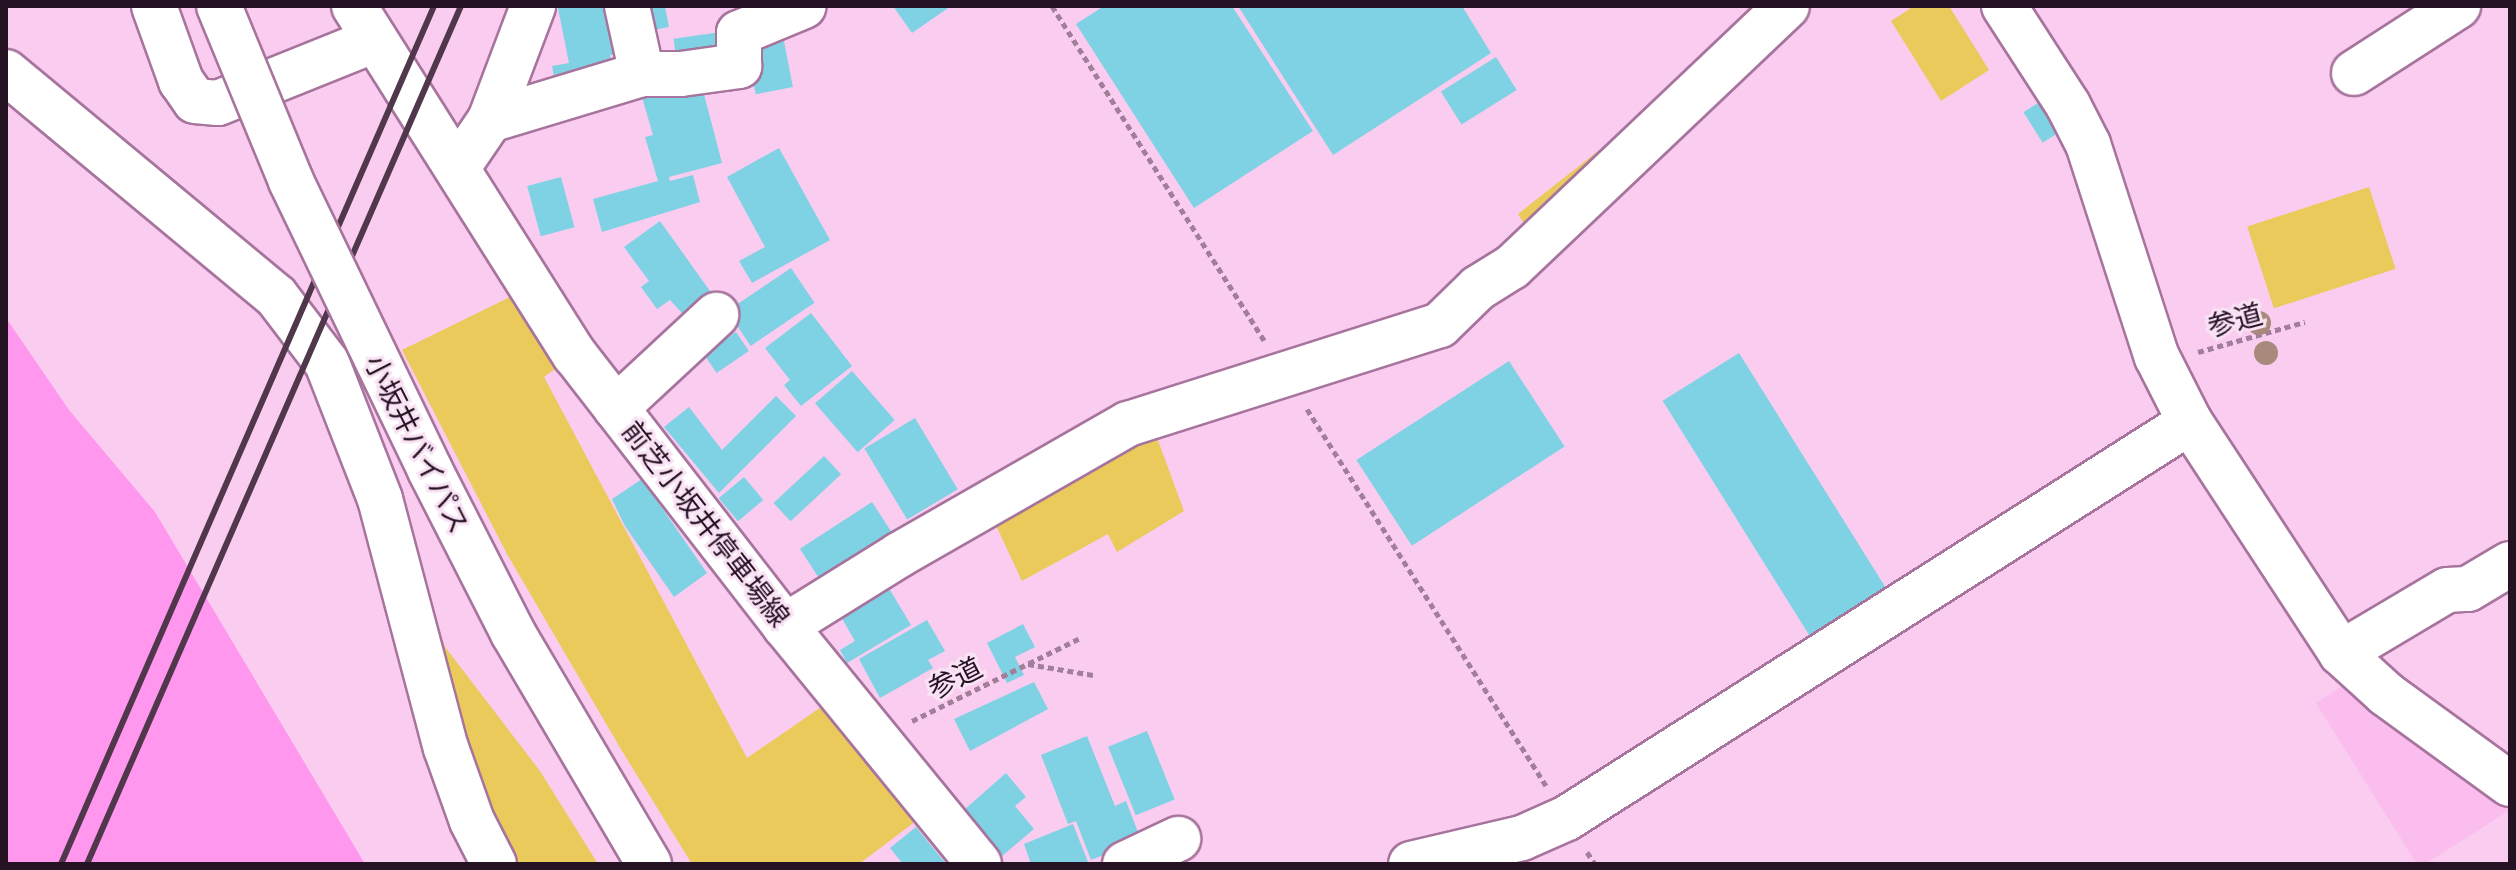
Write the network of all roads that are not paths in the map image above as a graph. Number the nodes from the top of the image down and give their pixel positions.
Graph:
1 (154, 6) edge
2 (219, 6) edge
3 (533, 6) edge
4 (627, 6) edge
5 (804, 6) edge
6 (1787, 6) edge
7 (2004, 6) edge
8 (2458, 6) edge
9 (371, 17) edge
10 (6, 72) edge
11 (2354, 73) dead end
12 (642, 74) junction
13 (490, 120) junction
14 (458, 167) junction
15 (716, 315) dead end
16 (616, 408) junction
17 (2190, 422) junction
18 (2510, 564) edge
19 (785, 626) junction
20 (2341, 653) junction
21 (2510, 784) edge
22 (1178, 839) dead end
23 (494, 864) edge
24 (649, 864) edge
25 (979, 864) edge
26 (1125, 864) edge
27 (1411, 864) edge

1 - 9 main road
2 - 24 main road, 小坂井バイパス, bridge
3 - 13 main road
4 - 12 main road
5 - 12 main road
6 - 19 main road
7 - 17 main road
8 - 11 main road
9 - 14 main road, 前芝小坂井停車場線
10 - 23 main road
12 - 13 main road
13 - 14 main road
14 - 16 main road, 前芝小坂井停車場線
15 - 16 main road
16 - 19 main road, 前芝小坂井停車場線
17 - 20 main road
17 - 27 main road
18 - 20 main road
19 - 25 main road, 前芝小坂井停車場線
20 - 21 main road
22 - 26 main road

